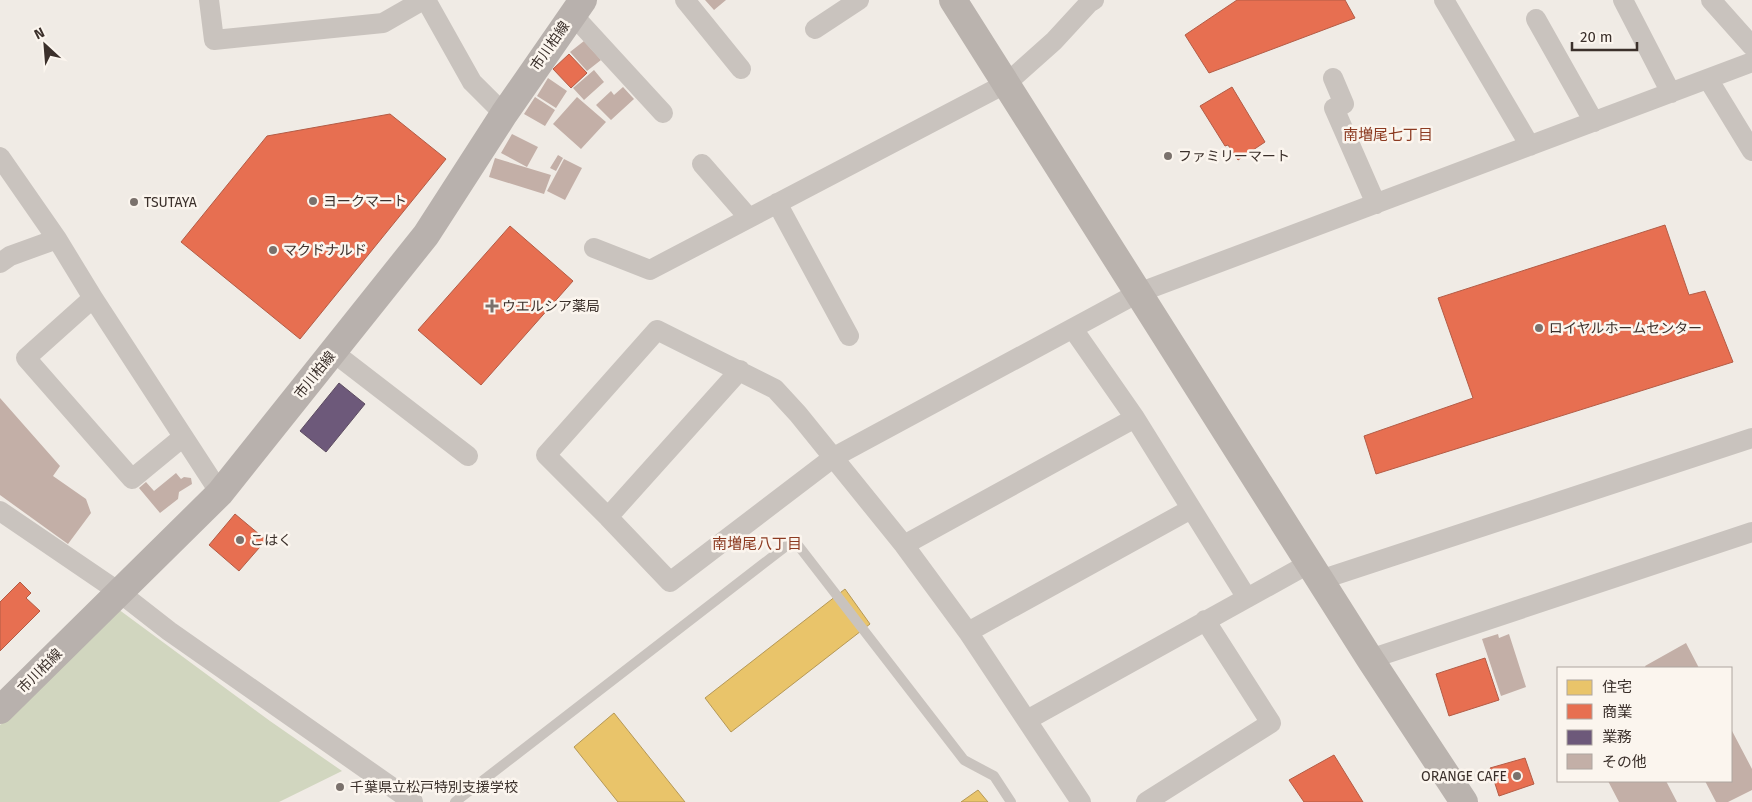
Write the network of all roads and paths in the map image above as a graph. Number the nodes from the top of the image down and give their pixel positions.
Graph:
1 (209, 0) edge
2 (425, 0) edge
3 (685, 0) edge
4 (859, 0) edge
5 (954, 0) edge
6 (1094, 0) edge
7 (1444, 0) edge
8 (1623, 0) edge
9 (1711, 0) edge
10 (577, 7) edge
11 (1536, 19) dead end
12 (815, 29) dead end
13 (1752, 46) edge
14 (1752, 62) edge
15 (741, 69) dead end
16 (1333, 78) dead end
17 (1708, 79) junction
18 (1007, 83) junction
19 (1671, 93) junction
20 (662, 112) dead end
21 (504, 114) junction
22 (1594, 122) junction
23 (1530, 146) junction
24 (1752, 151) edge
25 (0, 157) edge
26 (702, 164) dead end
27 (777, 203) junction
28 (1376, 204) junction
29 (749, 218) junction
30 (57, 239) junction
31 (594, 248) dead end
32 (0, 264) edge
33 (1138, 293) junction
34 (93, 298) junction
35 (1073, 329) junction
36 (850, 336) dead end
37 (333, 352) junction
38 (740, 370) junction
39 (1135, 418) junction
40 (183, 437) junction
41 (1752, 438) edge
42 (468, 456) dead end
43 (834, 456) junction
44 (220, 494) junction
45 (1191, 509) junction
46 (0, 511) edge
47 (608, 517) junction
48 (1752, 532) edge
49 (904, 545) junction
50 (1315, 571) junction
51 (119, 592) junction
52 (1247, 598) junction
53 (1206, 620) junction
54 (968, 632) junction
55 (1370, 659) junction
56 (0, 710) edge
57 (1027, 720) junction
58 (413, 802) edge
59 (455, 802) edge
60 (1011, 802) edge
61 (1081, 802) edge
62 (1146, 802) edge
63 (1464, 802) edge

1 - 2 street
2 - 21 street
3 - 15 street
4 - 12 street
5 - 18 street
6 - 18 street
7 - 23 street
8 - 19 street
9 - 13 street
10 - 20 street
10 - 21 main road, 市川柏線
11 - 22 street
14 - 17 street
16 - 28 street
17 - 19 street
17 - 24 street
18 - 27 street
18 - 33 street
19 - 22 street
21 - 37 main road, 市川柏線
22 - 23 street
23 - 28 street
25 - 30 street
26 - 29 street
27 - 29 street
27 - 36 street
28 - 33 street
29 - 31 street
30 - 32 street
30 - 34 street
33 - 35 street
33 - 50 street
34 - 40 street
34 - 40 street
35 - 39 street
35 - 43 street
37 - 42 street
37 - 44 main road, 市川柏線
38 - 43 street
38 - 47 street
38 - 47 street
39 - 45 street
39 - 49 street
40 - 44 street
41 - 50 street
43 - 47 street
43 - 49 street
44 - 51 main road, 市川柏線
45 - 52 street
45 - 54 street
46 - 51 street
48 - 55 street
49 - 54 street
50 - 52 street
50 - 55 street
51 - 56 main road, 市川柏線
51 - 58 street
52 - 53 street
53 - 57 street
53 - 62 street
54 - 57 street
55 - 63 street
57 - 61 street
59 - 60 lane

